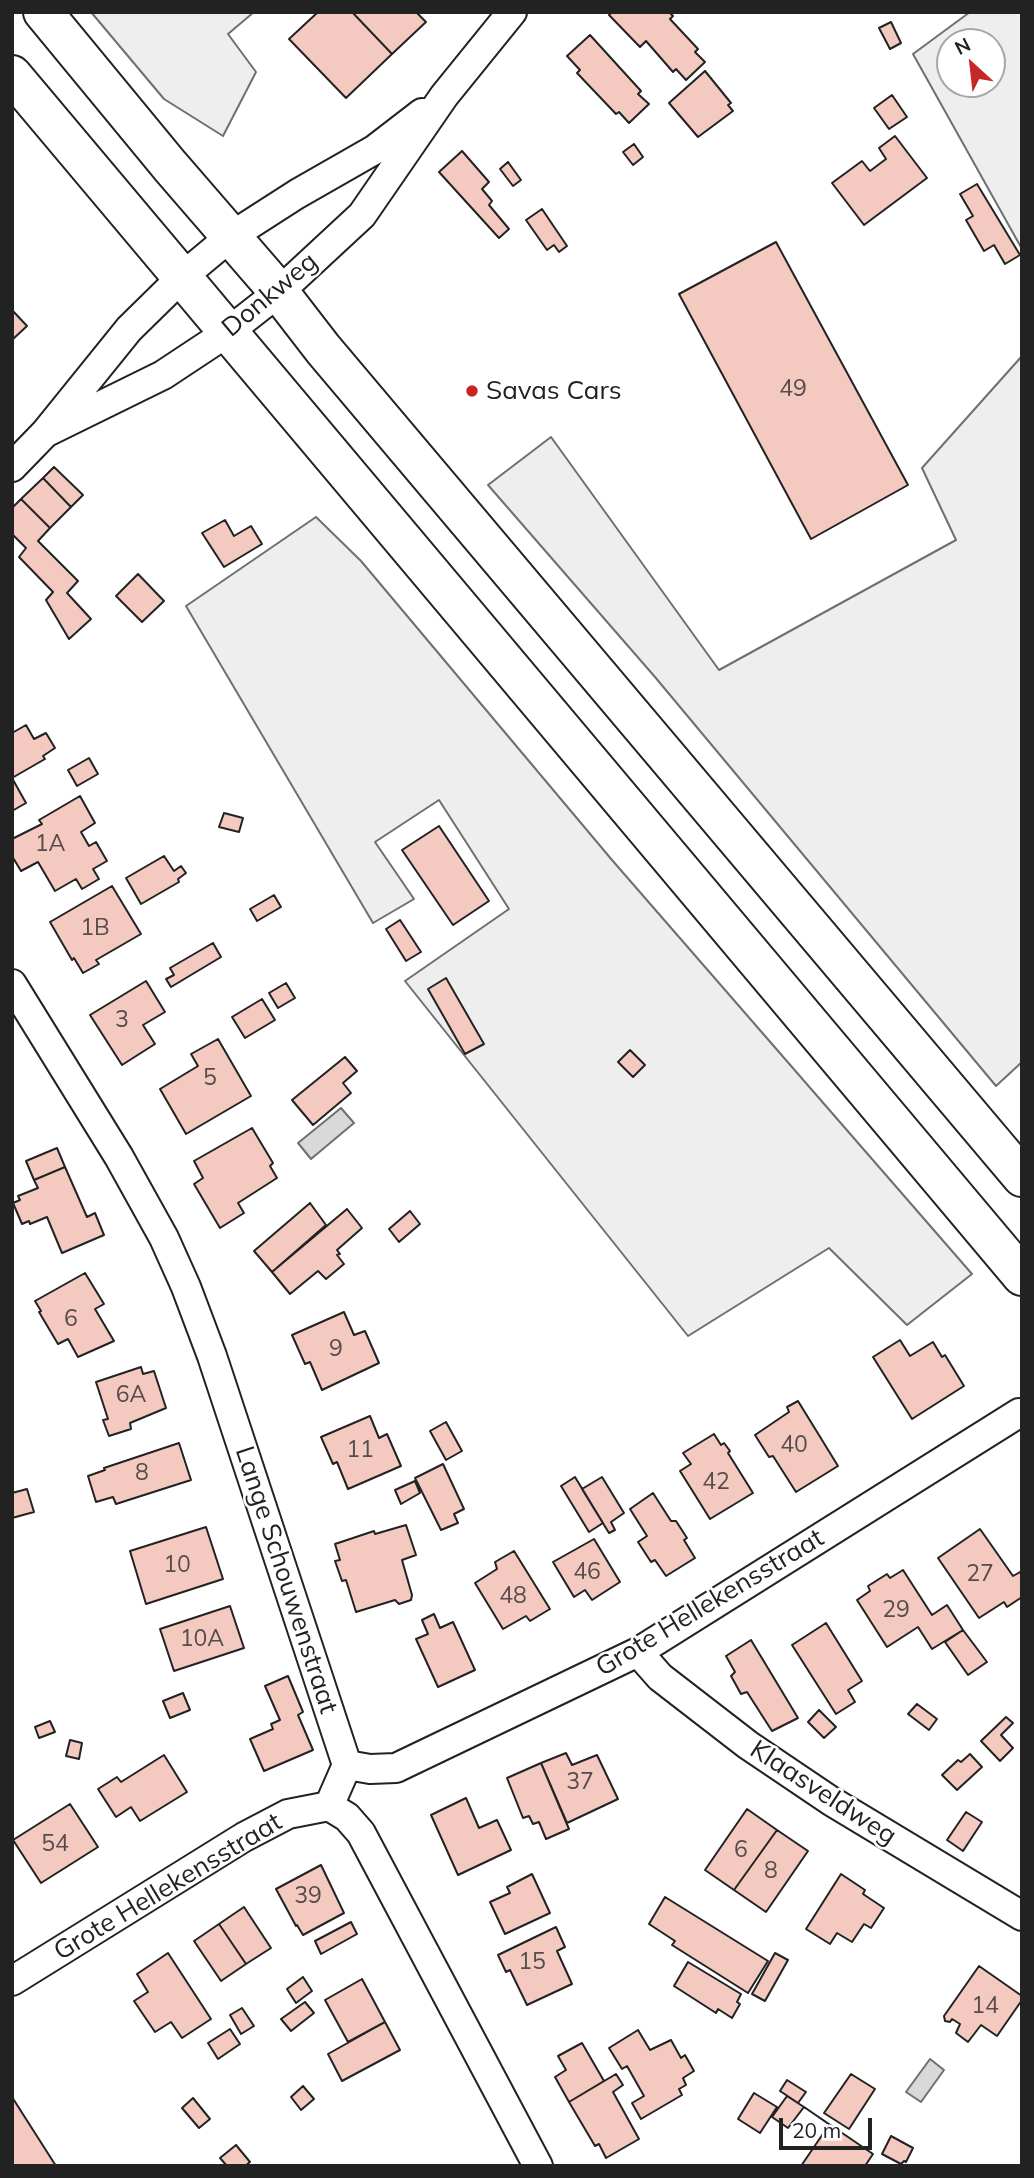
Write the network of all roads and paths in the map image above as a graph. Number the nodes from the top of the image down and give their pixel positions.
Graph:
1 (43, 12) edge
2 (512, 12) edge
3 (12, 75) edge
4 (444, 96) junction
5 (230, 237) junction
6 (182, 277) junction
7 (279, 292) junction
8 (228, 332) junction
9 (44, 433) junction
10 (12, 467) edge
11 (12, 984) edge
12 (1022, 1177) edge
13 (1022, 1276) edge
14 (1019, 1413) dead end
15 (638, 1652) junction
16 (347, 1765) junction
17 (329, 1806) junction
18 (1022, 1916) edge
19 (12, 1981) edge
20 (538, 2166) edge

1 - 5 highway
2 - 4 street, Donkweg
3 - 6 highway
4 - 5 street, Donkweg
4 - 7 street, Donkweg
5 - 6 street, Donkweg
5 - 7 highway
6 - 8 highway
6 - 9 street, Donkweg
7 - 8 street, Donkweg
7 - 12 highway
8 - 9 street, Donkweg
8 - 13 highway
9 - 10 street, Donkweg
11 - 16 street, Lange Schouwenstraat
14 - 15 street, Grote Hellekensstraat
15 - 16 street, Grote Hellekensstraat
15 - 18 street, Klaasveldweg
16 - 17 street
17 - 19 street, Grote Hellekensstraat
17 - 20 street

